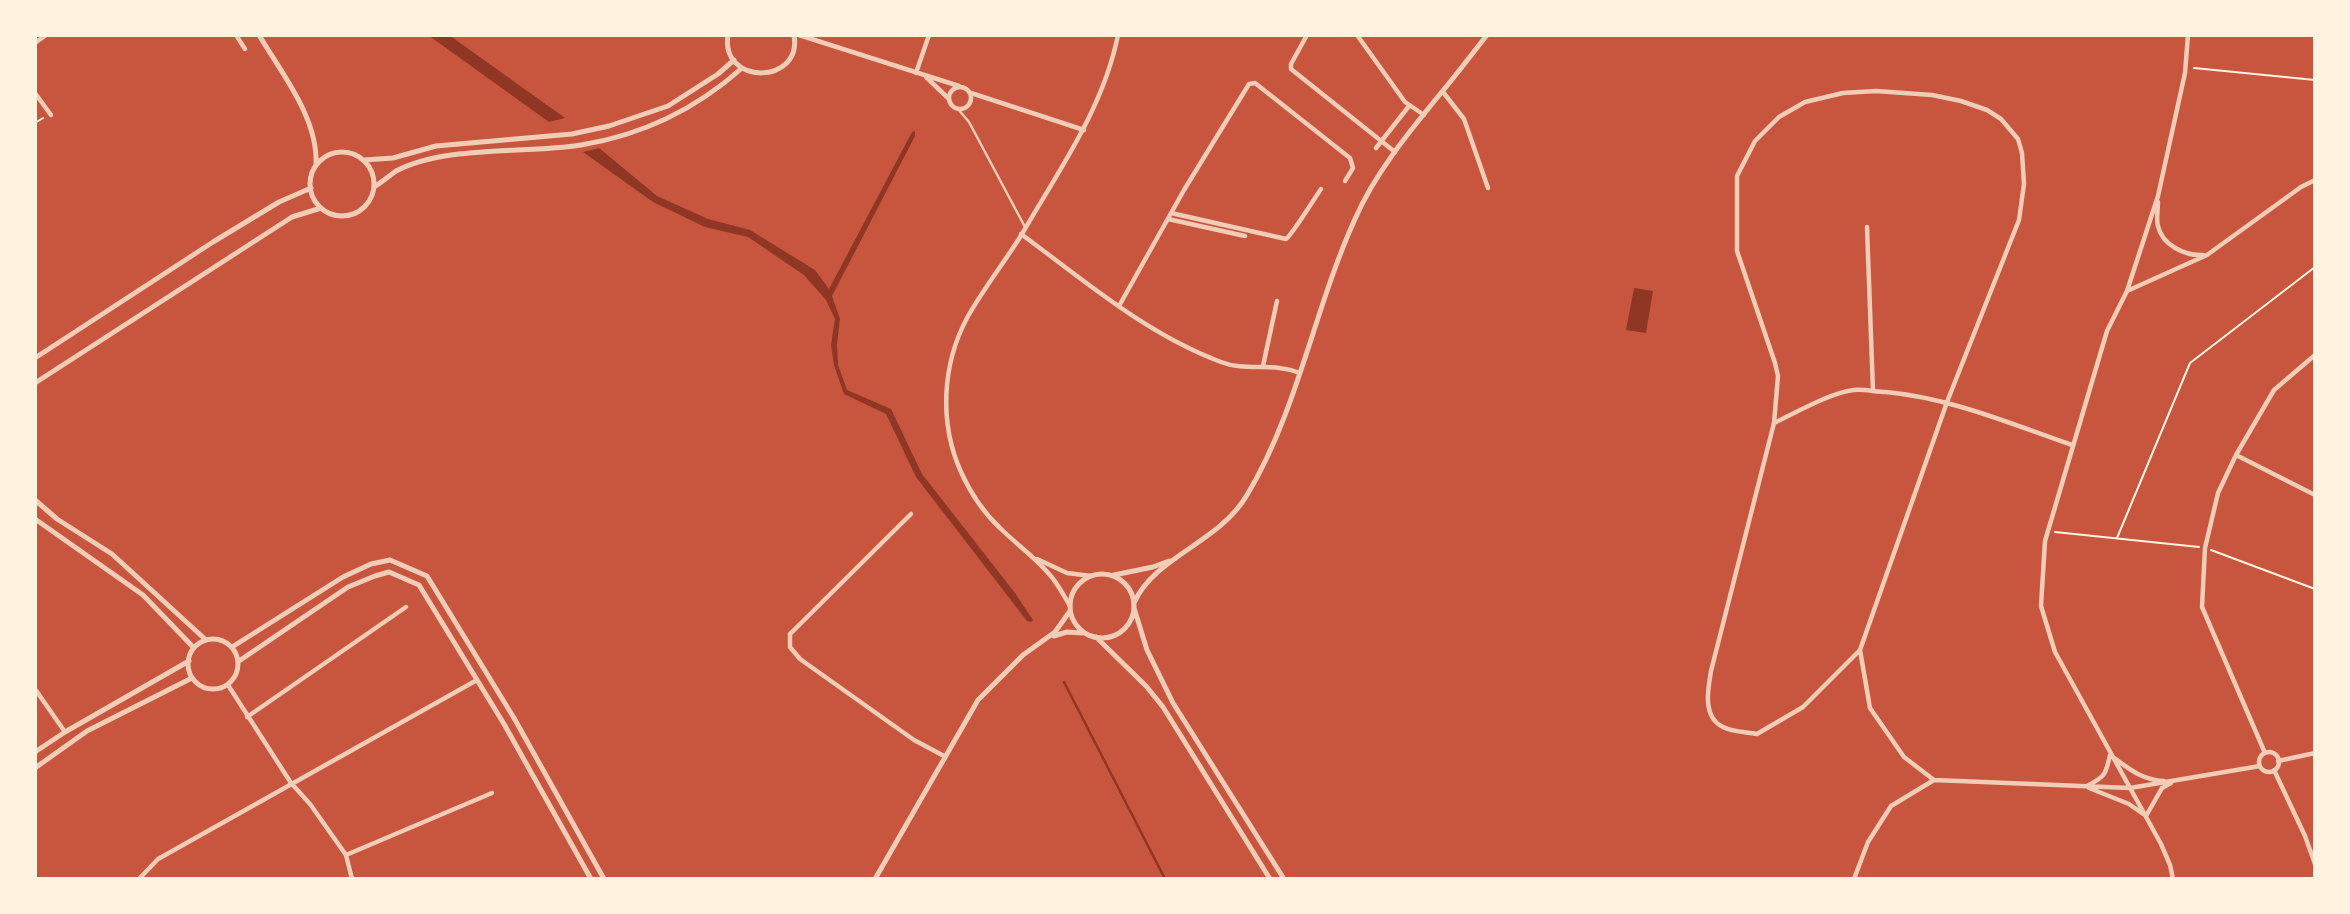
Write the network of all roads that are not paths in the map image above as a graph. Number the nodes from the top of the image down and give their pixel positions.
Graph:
1 (46, 35) edge
2 (236, 35) edge
3 (259, 35) edge
4 (728, 35) edge
5 (797, 35) edge
6 (929, 35) edge
7 (1118, 35) edge
8 (1307, 35) edge
9 (1357, 35) edge
10 (1487, 35) edge
11 (2188, 35) edge
12 (35, 43) edge
13 (244, 49) dead end
14 (734, 60) junction
15 (742, 68) junction
16 (916, 73) junction
17 (925, 76) junction
18 (959, 86) junction
19 (1443, 92) junction
20 (35, 93) edge
21 (971, 93) junction
22 (949, 99) junction
23 (1409, 106) junction
24 (958, 109) junction
25 (51, 114) road end
26 (1424, 114) junction
27 (1084, 130) junction
28 (1382, 142) junction
29 (1376, 148) dead end
30 (1395, 152) junction
31 (364, 160) junction
32 (316, 166) junction
33 (2315, 180) edge
34 (1345, 181) dead end
35 (374, 187) junction
36 (311, 188) junction
37 (1488, 188) dead end
38 (1321, 189) dead end
39 (2158, 196) junction
40 (321, 208) junction
41 (1169, 216) junction
42 (1025, 227) junction
43 (1867, 227) dead end
44 (1021, 234) junction
45 (1245, 236) dead end
46 (2207, 255) junction
47 (2127, 291) junction
48 (1277, 302) dead end
49 (1119, 306) junction
50 (2315, 355) edge
51 (35, 358) edge
52 (1263, 366) junction
53 (1300, 373) junction
54 (35, 383) edge
55 (1873, 391) junction
56 (1947, 402) junction
57 (1774, 423) junction
58 (2072, 446) junction
59 (2235, 455) junction
60 (2315, 495) edge
61 (35, 500) edge
62 (911, 514) dead end
63 (36, 522) edge
64 (1031, 555) junction
65 (1175, 559) junction
66 (1111, 575) junction
67 (1091, 576) junction
68 (1134, 606) junction
69 (406, 607) dead end
70 (1070, 609) junction
71 (1087, 634) junction
72 (1096, 637) junction
73 (1044, 639) junction
74 (205, 640) junction
75 (232, 647) junction
76 (194, 648) junction
77 (1860, 649) junction
78 (189, 661) junction
79 (239, 661) junction
80 (192, 678) junction
81 (477, 680) junction
82 (228, 685) junction
83 (35, 688) edge
84 (247, 717) junction
85 (65, 732) junction
86 (35, 752) edge
87 (2265, 753) junction
88 (2315, 753) edge
89 (2110, 755) junction
90 (944, 756) junction
91 (2278, 761) junction
92 (2260, 766) junction
93 (35, 768) edge
94 (2274, 770) junction
95 (1934, 780) junction
96 (2175, 781) junction
97 (291, 783) junction
98 (2086, 787) junction
99 (2130, 788) junction
100 (492, 793) dead end
101 (2146, 816) junction
102 (346, 855) junction
103 (2315, 864) edge
104 (139, 879) edge
105 (352, 879) edge
106 (591, 879) edge
107 (604, 879) edge
108 (875, 879) edge
109 (1270, 879) edge
110 (1284, 879) edge
111 (1854, 879) edge
112 (2173, 879) edge

1 - 12 street
2 - 13 street
3 - 32 street
4 - 14 street
5 - 15 street
5 - 16 street
6 - 16 street
7 - 27 street
8 - 28 street
9 - 23 street
10 - 19 street
11 - 39 street
14 - 15 street
14 - 31 street
15 - 35 street
16 - 17 street
17 - 18 street
17 - 22 street
18 - 21 street
18 - 22 street
19 - 26 street
19 - 37 street
20 - 25 street
21 - 24 street
21 - 27 street
22 - 24 street
23 - 26 street
23 - 28 street
24 - 42 street
26 - 30 street
27 - 42 street
28 - 29 street
28 - 30 street
30 - 53 street
31 - 32 street
31 - 35 street
32 - 36 street
33 - 46 street
34 - 41 street
35 - 40 street
36 - 40 street
36 - 51 street
38 - 41 street
39 - 46 street
39 - 47 street
40 - 54 street
41 - 45 street
41 - 49 street
42 - 44 street
43 - 55 street
44 - 49 street
44 - 64 street
46 - 47 street
47 - 58 street
48 - 52 street
49 - 52 street
50 - 59 street
52 - 53 street
53 - 65 street
55 - 56 street
55 - 57 street
56 - 57 street
56 - 58 street
56 - 77 street
57 - 77 street
58 - 89 street
59 - 60 street
59 - 87 street
61 - 74 street
62 - 90 street
63 - 76 street
64 - 67 street
64 - 70 street
65 - 66 street
65 - 68 street
66 - 67 street
66 - 68 street
67 - 70 street
68 - 72 street
68 - 110 street
69 - 84 street
70 - 71 street
70 - 73 street
71 - 72 street
71 - 73 street
72 - 109 street
73 - 90 street
74 - 75 street
74 - 76 street
75 - 79 street
75 - 107 street
76 - 78 street
77 - 95 street
78 - 80 street
78 - 85 street
79 - 81 street
79 - 82 street
80 - 82 street
80 - 93 street
81 - 97 street
81 - 106 street
82 - 84 street
83 - 85 street
84 - 97 street
85 - 86 street
87 - 91 street
87 - 92 street
88 - 91 street
89 - 96 street
89 - 98 street
89 - 99 street
90 - 108 street
91 - 94 street
92 - 94 street
92 - 96 street
94 - 103 street
95 - 98 street
95 - 111 street
96 - 99 street
96 - 101 street
97 - 102 street
97 - 104 street
98 - 99 street
98 - 101 street
99 - 101 street
100 - 102 street
101 - 112 street
102 - 105 street

